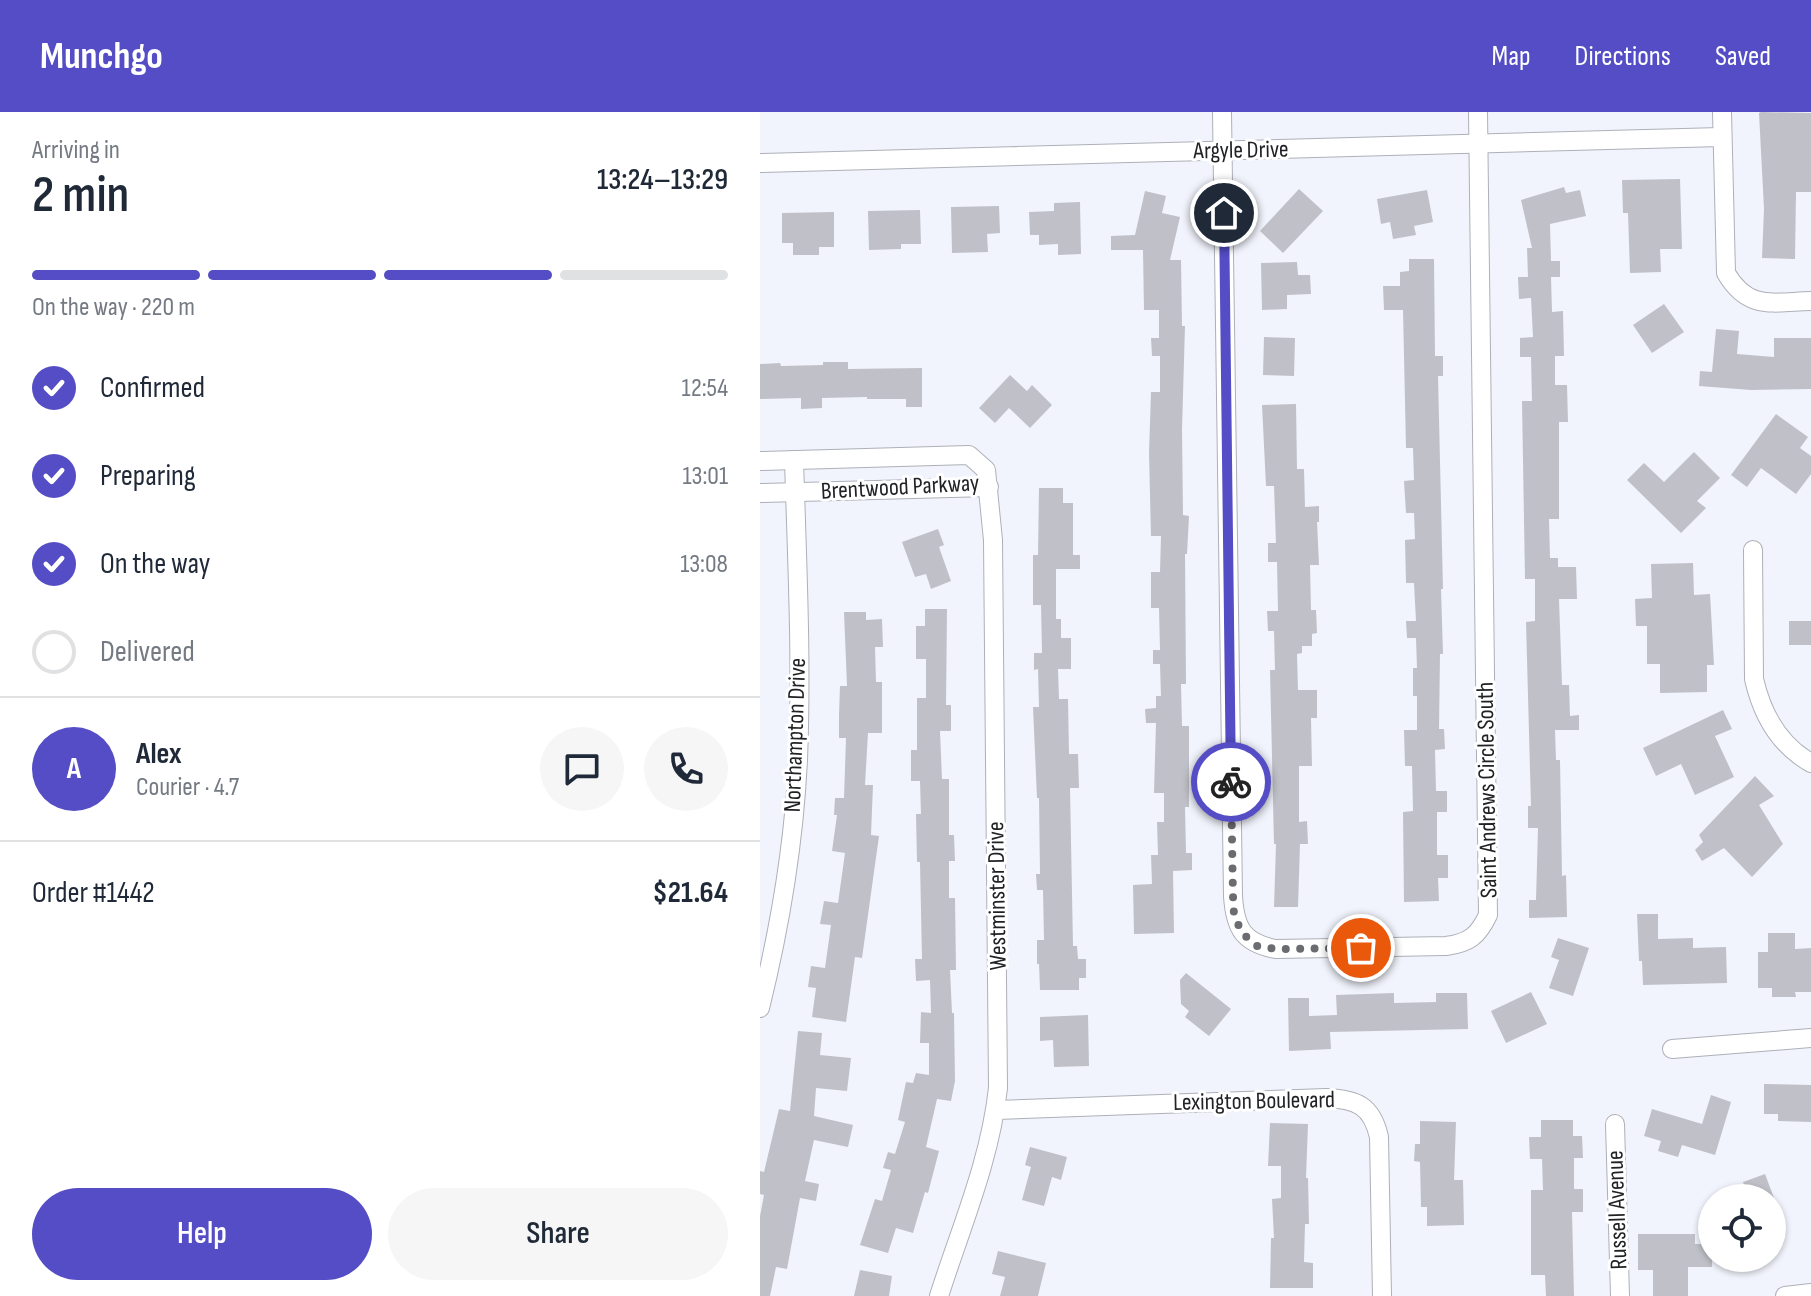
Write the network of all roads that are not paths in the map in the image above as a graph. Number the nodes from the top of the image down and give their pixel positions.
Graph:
1 (1222, 112) edge
2 (1478, 112) edge
3 (1722, 112) edge
4 (1721, 137) junction
5 (1479, 144) junction
6 (1223, 151) junction
7 (760, 163) edge
8 (1811, 301) edge
9 (794, 460) junction
10 (760, 461) edge
11 (989, 487) junction
12 (795, 492) junction
13 (760, 493) edge
14 (1753, 550) dead end
15 (1811, 763) edge
16 (760, 1008) edge
17 (1811, 1038) edge
18 (1672, 1049) dead end
19 (996, 1110) junction
20 (1615, 1124) dead end
21 (1811, 1293) edge
22 (939, 1296) edge
23 (1382, 1296) edge
24 (1620, 1296) edge
25 (1785, 1296) edge

1 - 6 street, Saint Andrews Circle South
2 - 5 street, Saint Andrews Circle South
3 - 4 street
4 - 5 street, Argyle Drive
4 - 8 street
5 - 6 street, Argyle Drive
5 - 6 street, Saint Andrews Circle South
6 - 7 street, Argyle Drive
9 - 10 street, Brentwood Parkway
9 - 11 street, Brentwood Parkway
9 - 12 street, Northampton Drive
11 - 12 street, Brentwood Parkway
11 - 19 street, Westminster Drive
12 - 13 street, Brentwood Parkway
12 - 16 street, Northampton Drive
14 - 15 street
17 - 18 street
19 - 22 street, Westminster Drive
19 - 23 street, Lexington Boulevard
20 - 24 street, Russell Avenue
21 - 25 street

